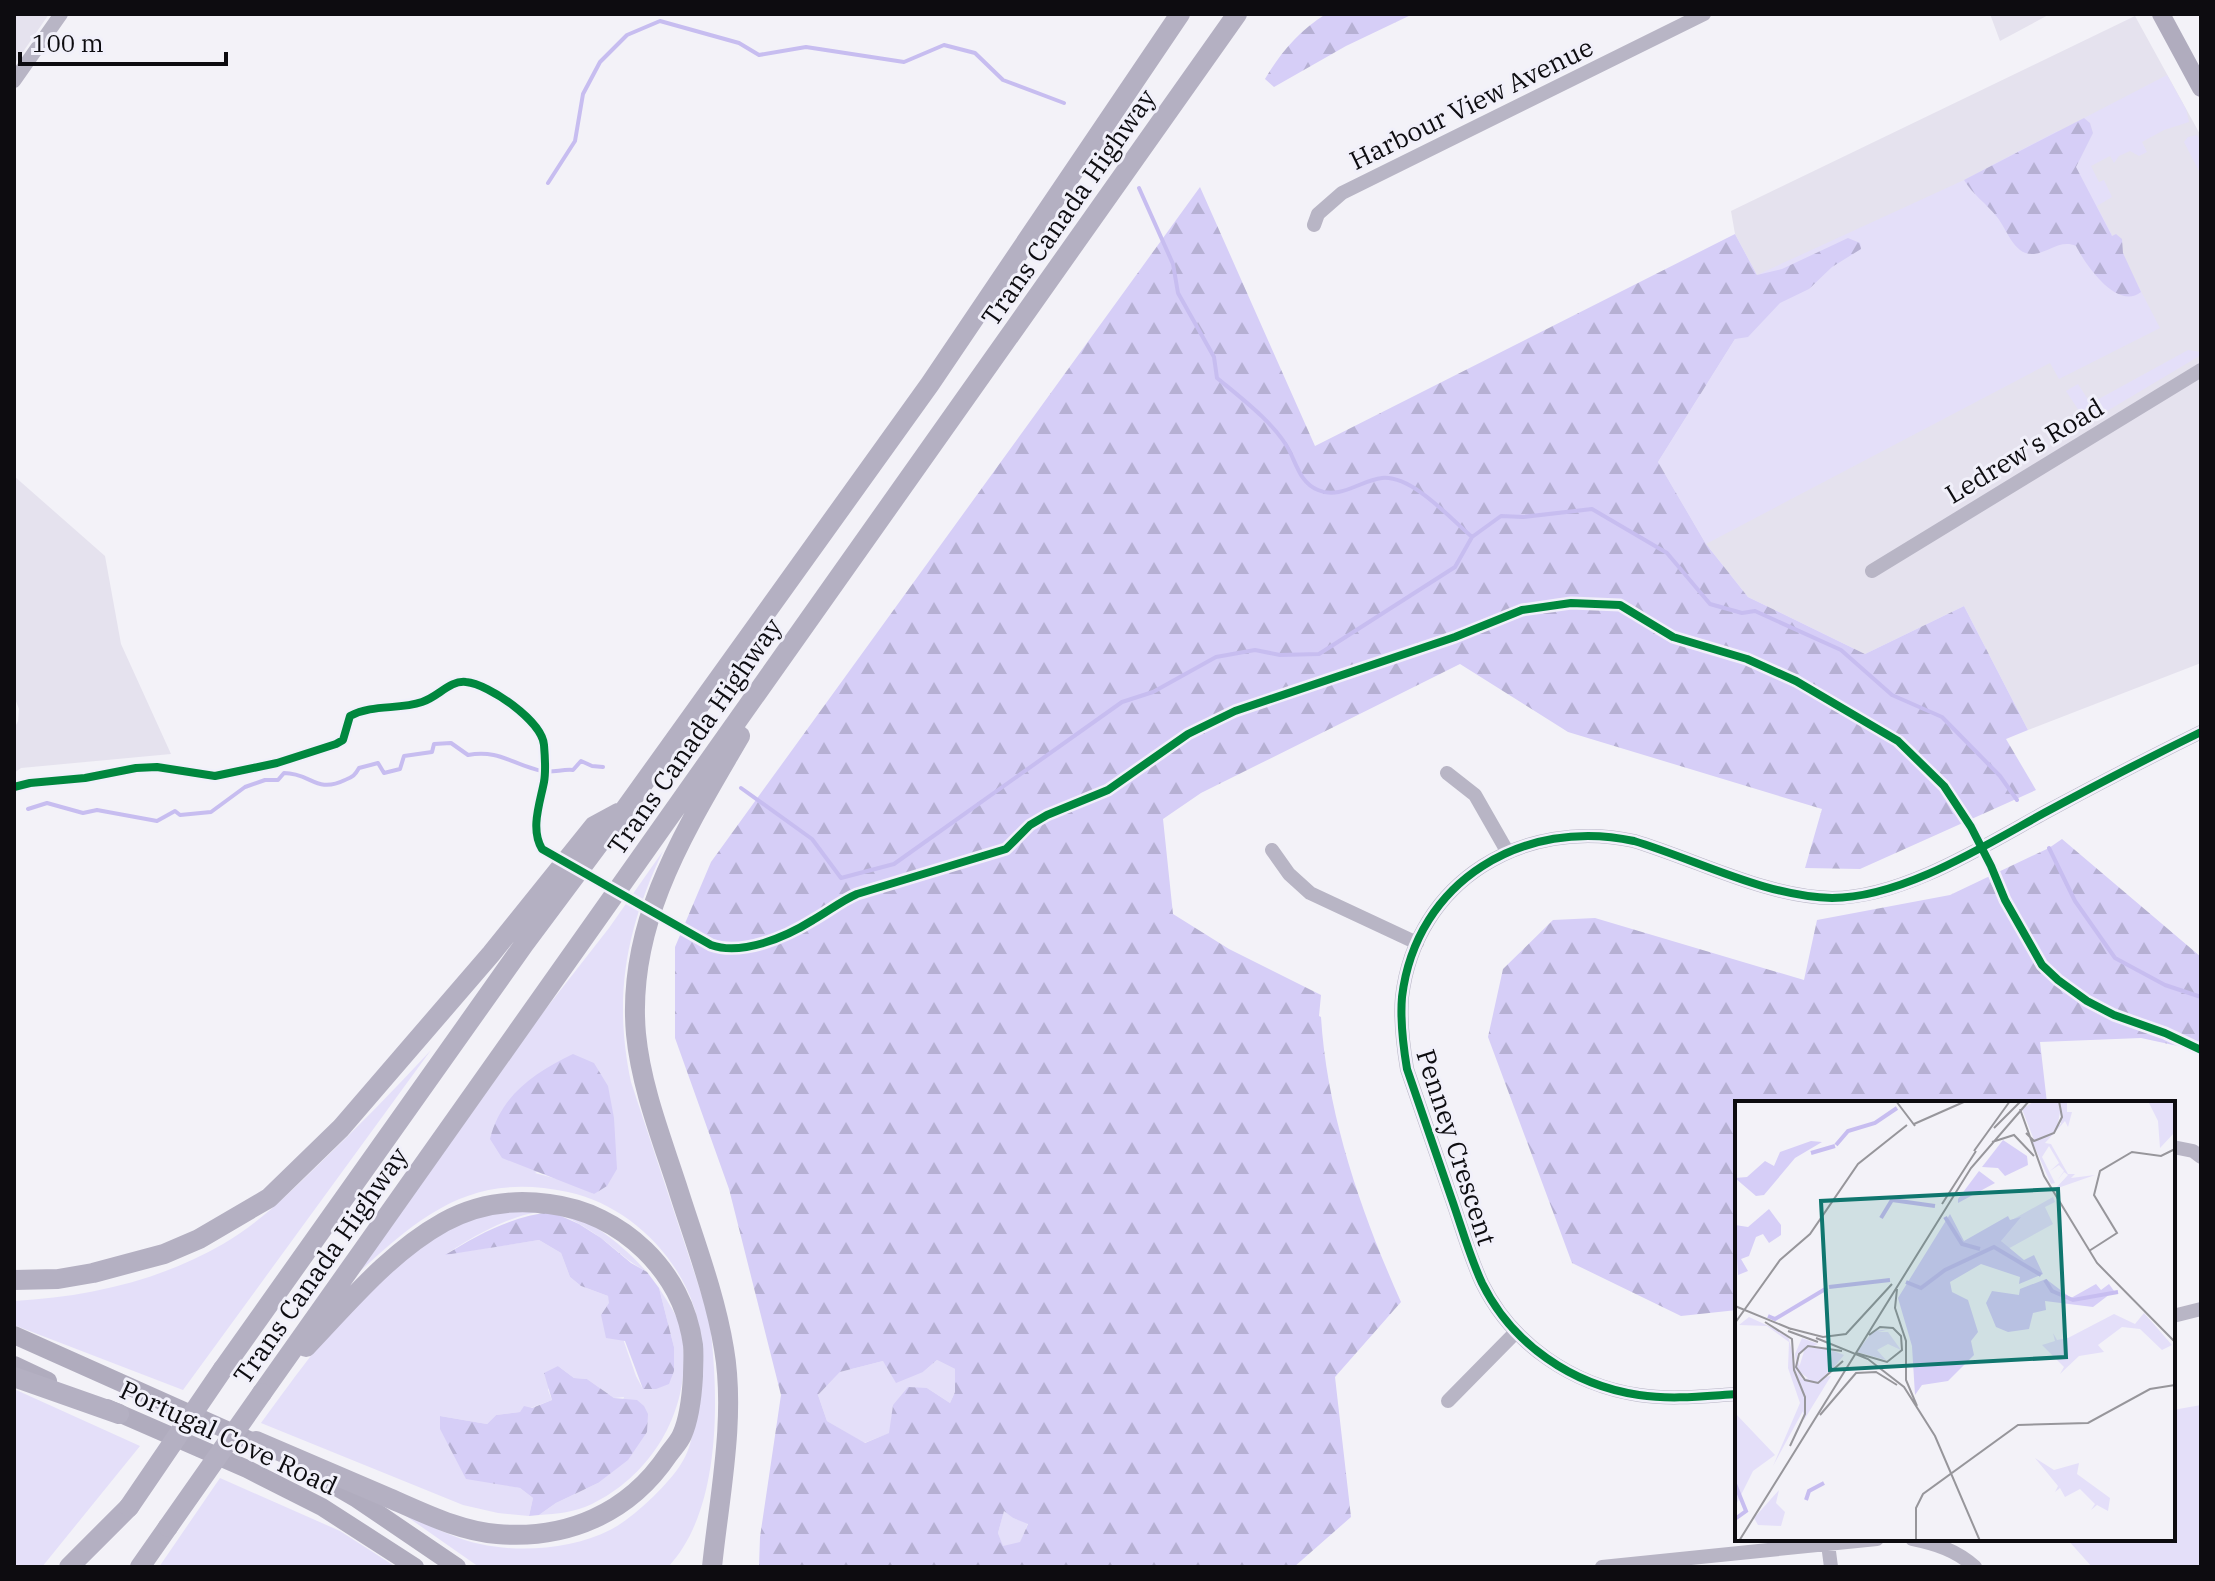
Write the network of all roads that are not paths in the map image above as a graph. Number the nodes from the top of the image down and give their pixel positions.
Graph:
1 (61, 14) edge
2 (1180, 14) edge
3 (1237, 14) edge
4 (1704, 14) edge
5 (2161, 14) edge
6 (14, 81) edge
7 (2201, 88) edge
8 (1314, 225) dead end
9 (2201, 370) edge
10 (1872, 571) dead end
11 (814, 611) junction
12 (2201, 732) edge
13 (1447, 773) dead end
14 (625, 809) junction
15 (1272, 850) dead end
16 (1507, 851) junction
17 (1417, 943) junction
18 (2175, 1147) edge
19 (2201, 1157) edge
20 (14, 1280) edge
21 (2201, 1309) edge
22 (2175, 1316) edge
23 (1515, 1333) junction
24 (14, 1335) edge
25 (14, 1365) edge
26 (14, 1377) edge
27 (262, 1393) junction
28 (1735, 1394) edge
29 (1448, 1401) dead end
30 (119, 1414) junction
31 (256, 1441) junction
32 (719, 1499) junction
33 (129, 1507) junction
34 (1857, 1541) edge
35 (1922, 1541) edge
36 (1828, 1544) junction
37 (1674, 1563) edge
38 (69, 1567) edge
39 (87, 1567) edge
40 (140, 1567) edge
41 (415, 1567) edge
42 (457, 1567) edge
43 (695, 1567) edge
44 (712, 1567) edge
45 (1602, 1567) edge
46 (1831, 1567) edge
47 (1975, 1567) edge

1 - 6 street
2 - 14 highway, Trans Canada Highway
3 - 11 highway, Trans Canada Highway
4 - 8 street, Harbour View Avenue
5 - 7 main road
9 - 10 street, Ledrew's Road
11 - 27 highway, Trans Canada Highway
11 - 32 highway
12 - 16 street, Penney Crescent
13 - 16 street
14 - 20 highway
14 - 33 highway, Trans Canada Highway, bridge
15 - 17 street
16 - 17 street, Penney Crescent
17 - 23 street, Penney Crescent
18 - 19 street
21 - 22 street
23 - 28 street, Penney Crescent
23 - 29 street
24 - 31 main road, Portugal Cove Road
25 - 30 main road, Portugal Cove Road
26 - 30 highway
27 - 31 highway
27 - 40 highway, Trans Canada Highway, bridge
30 - 41 main road, Portugal Cove Road
31 - 42 main road, Portugal Cove Road
32 - 43 highway
32 - 44 highway
33 - 38 highway
33 - 39 highway, Trans Canada Highway
34 - 36 street
35 - 47 street
36 - 37 street
36 - 46 street
37 - 45 street

